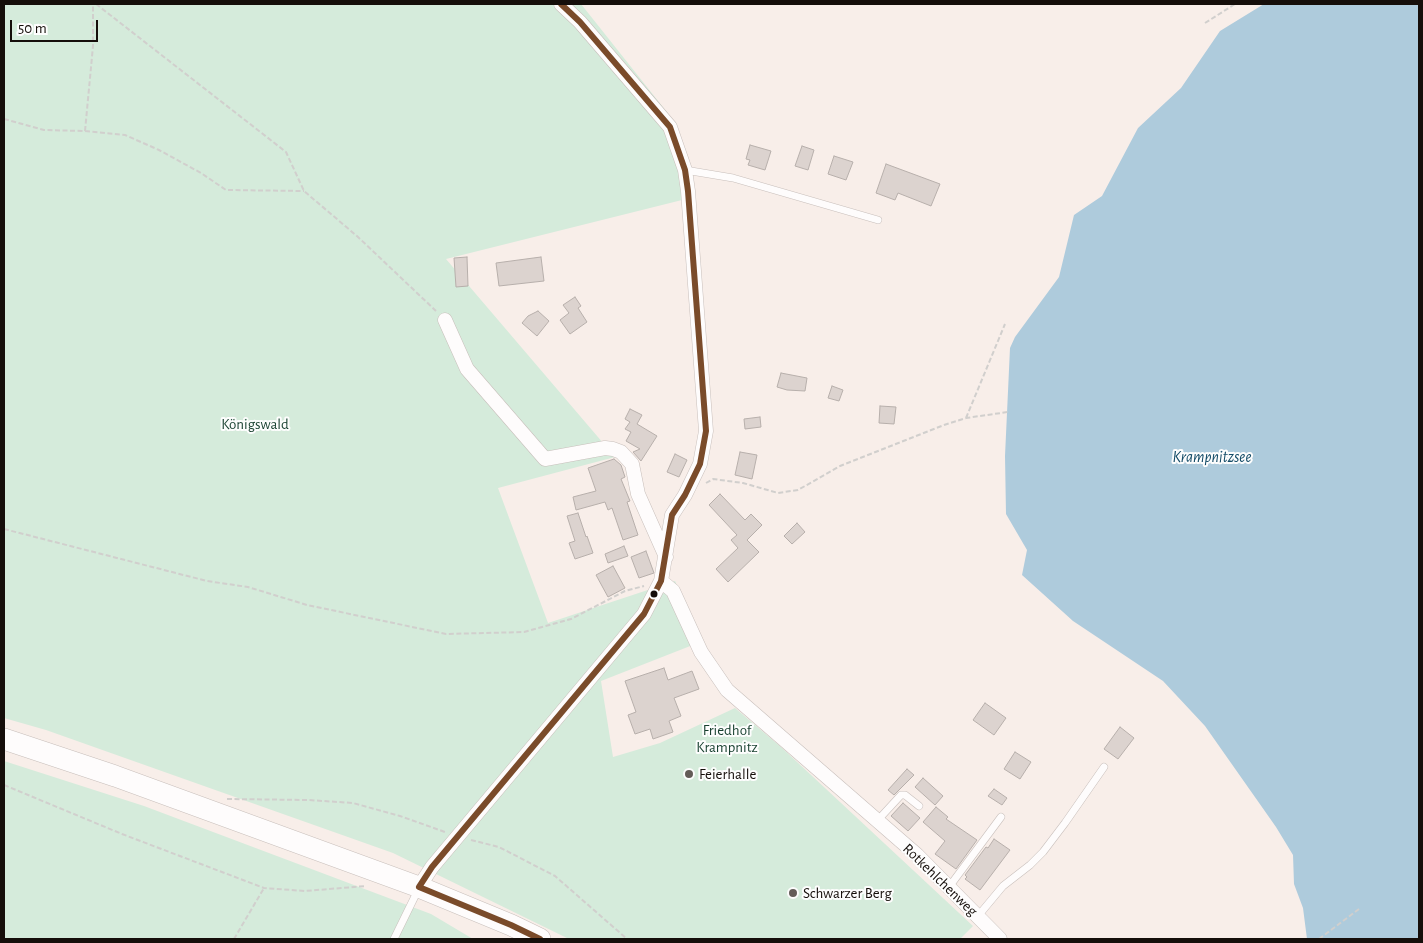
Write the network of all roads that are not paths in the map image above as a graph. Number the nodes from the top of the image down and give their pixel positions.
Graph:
1 (561, 4) edge
2 (685, 170) junction
3 (878, 220) dead end
4 (445, 320) road end
5 (666, 557) junction
6 (661, 581) junction
7 (4, 739) edge
8 (1104, 767) dead end
9 (919, 806) dead end
10 (1001, 818) dead end
11 (878, 820) junction
12 (419, 887) junction
13 (949, 887) junction
14 (978, 916) junction
15 (394, 939) edge
16 (540, 939) edge
17 (1000, 939) edge

1 - 2 street
2 - 3 lane
2 - 5 street
4 - 5 street
5 - 6 street
6 - 11 street, Rotkehlchenweg
6 - 12 street
7 - 12 main road
8 - 14 lane
9 - 11 lane
10 - 13 lane
11 - 13 street, Rotkehlchenweg
12 - 15 lane
12 - 16 main road
13 - 14 street, Rotkehlchenweg
14 - 17 street, Rotkehlchenweg

